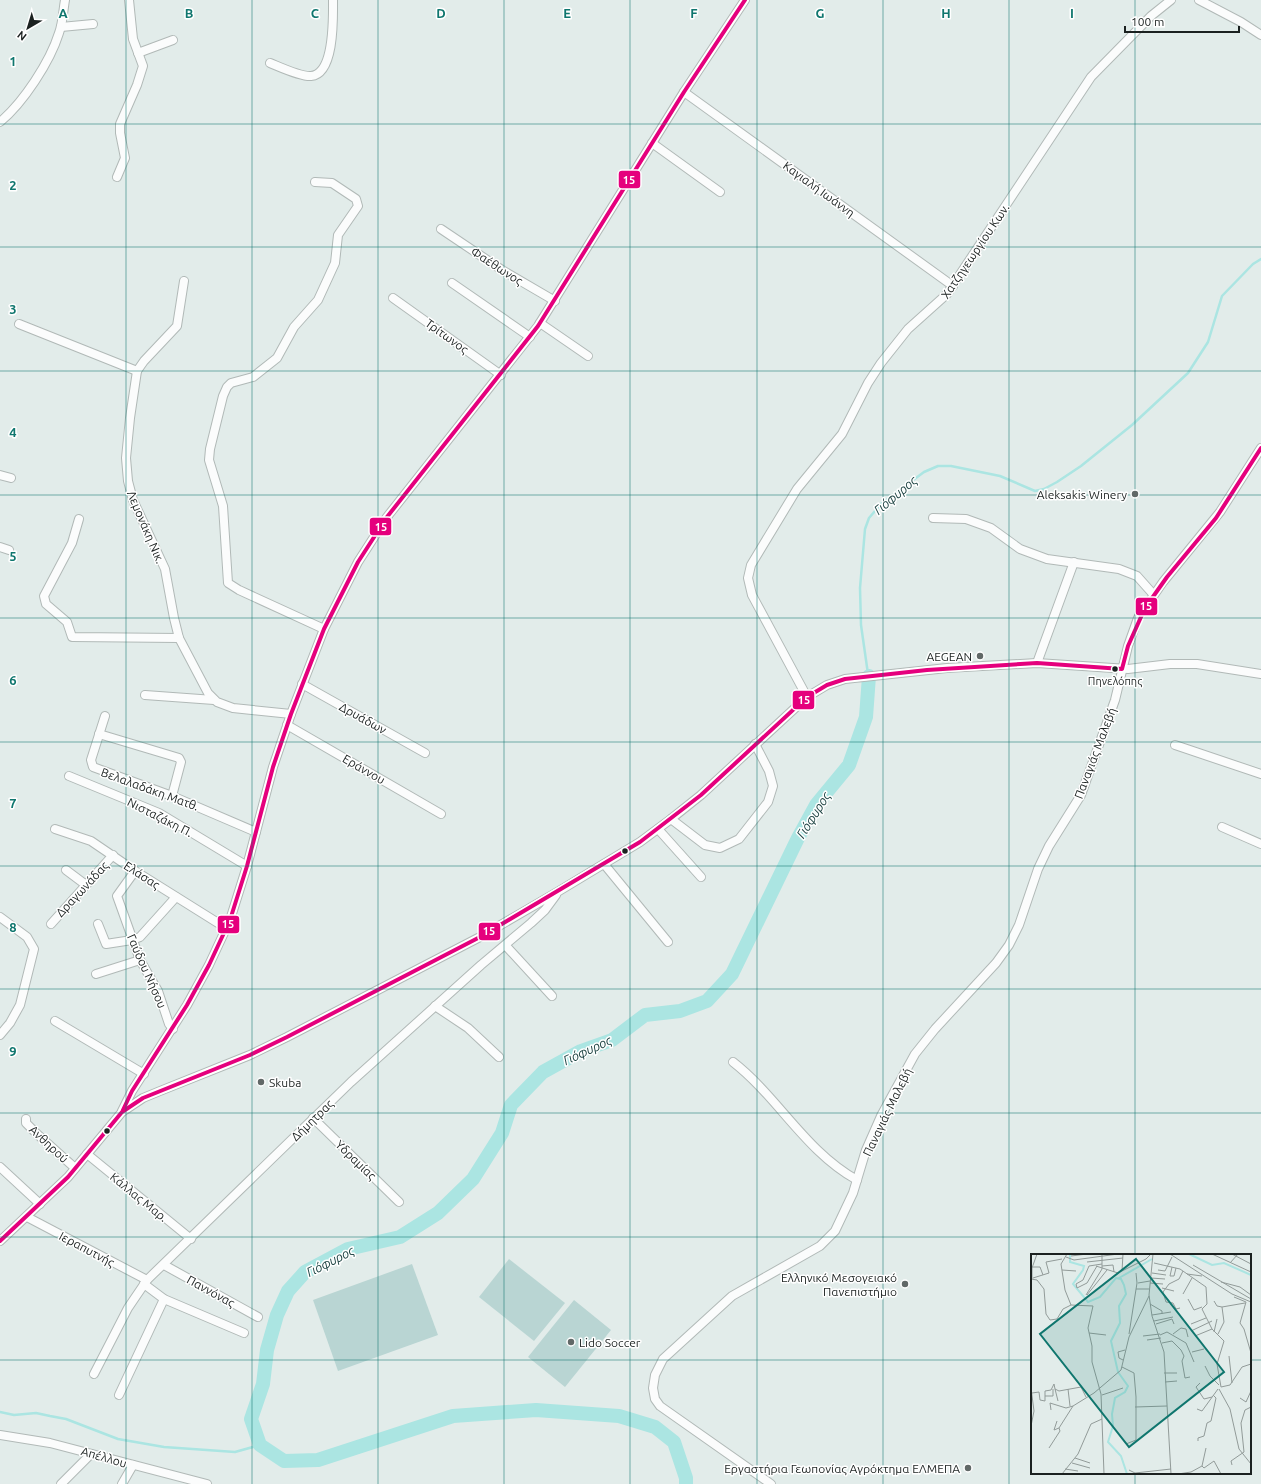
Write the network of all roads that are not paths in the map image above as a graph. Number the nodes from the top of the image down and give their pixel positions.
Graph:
1 (65, 0) edge
2 (130, 0) edge
3 (333, 0) edge
4 (745, 0) edge
5 (1171, 0) edge
6 (1199, 0) edge
7 (93, 24) dead end
8 (61, 27) junction
9 (1261, 35) edge
10 (173, 40) dead end
11 (138, 53) junction
12 (270, 63) dead end
13 (684, 92) junction
14 (0, 122) edge
15 (652, 143) junction
16 (117, 177) dead end
17 (315, 182) dead end
18 (720, 192) dead end
19 (441, 229) dead end
20 (184, 281) dead end
21 (452, 283) dead end
22 (953, 286) junction
23 (393, 298) dead end
24 (555, 301) junction
25 (540, 323) junction
26 (19, 324) dead end
27 (530, 337) junction
28 (588, 356) dead end
29 (137, 371) junction
30 (501, 375) junction
31 (1261, 448) edge
32 (0, 475) edge
33 (11, 478) dead end
34 (933, 518) dead end
35 (79, 519) dead end
36 (0, 548) edge
37 (9, 550) dead end
38 (1074, 562) junction
39 (1153, 594) junction
40 (324, 629) junction
41 (180, 638) junction
42 (1037, 663) junction
43 (1122, 669) junction
44 (1261, 674) edge
45 (302, 684) junction
46 (145, 695) dead end
47 (808, 697) junction
48 (214, 700) junction
49 (291, 714) junction
50 (105, 716) dead end
51 (287, 725) junction
52 (99, 734) junction
53 (755, 744) junction
54 (1175, 745) dead end
55 (425, 753) dead end
56 (1261, 774) edge
57 (69, 776) dead end
58 (172, 796) junction
59 (440, 814) dead end
60 (671, 819) junction
61 (1222, 827) dead end
62 (658, 828) junction
63 (55, 829) dead end
64 (256, 832) junction
65 (1261, 844) edge
66 (114, 855) junction
67 (604, 864) junction
68 (247, 866) junction
69 (66, 870) dead end
70 (135, 871) junction
71 (701, 877) dead end
72 (86, 885) junction
73 (559, 891) junction
74 (176, 897) junction
75 (0, 916) edge
76 (51, 924) dead end
77 (98, 924) dead end
78 (226, 928) junction
79 (132, 940) junction
80 (668, 942) dead end
81 (506, 946) junction
82 (140, 960) junction
83 (96, 974) dead end
84 (552, 996) dead end
85 (435, 1006) junction
86 (55, 1021) dead end
87 (173, 1029) junction
88 (0, 1035) edge
89 (500, 1057) dead end
90 (733, 1062) dead end
91 (144, 1074) junction
92 (122, 1112) junction
93 (313, 1118) junction
94 (26, 1119) dead end
95 (87, 1154) junction
96 (0, 1167) edge
97 (75, 1168) junction
98 (857, 1180) junction
99 (399, 1202) dead end
100 (40, 1204) junction
101 (26, 1217) junction
102 (191, 1239) junction
103 (1, 1240) edge
104 (164, 1265) junction
105 (145, 1282) junction
106 (164, 1299) junction
107 (258, 1317) dead end
108 (244, 1333) dead end
109 (94, 1374) dead end
110 (119, 1395) dead end
111 (0, 1435) edge
112 (91, 1454) junction
113 (133, 1465) junction
114 (186, 1482) edge
115 (61, 1484) edge
116 (122, 1484) edge
117 (208, 1484) edge
118 (771, 1484) edge

1 - 8 street
2 - 11 street
3 - 12 street
4 - 13 street
5 - 22 street, Χατζηγεωργίου Κων.
6 - 9 street
7 - 8 street
8 - 14 street
10 - 11 street
11 - 16 street
13 - 15 street
13 - 22 street, Καγιαλή Ιωάννη
15 - 18 street
15 - 24 street
17 - 40 street
19 - 24 street, Φαέθωνος
20 - 29 street, Λεμονάκη Νικ.
21 - 27 street
22 - 47 street, Χατζηγεωργίου Κων.
23 - 30 street, Τρίτωνος
24 - 25 street
25 - 27 street
25 - 28 street
26 - 29 street
27 - 30 street
29 - 41 street, Λεμονάκη Νικ.
30 - 40 street
31 - 39 street, Παναγιάς Μαλεβή
32 - 33 street
34 - 38 street
35 - 41 street
36 - 37 street
38 - 39 street
38 - 42 street
39 - 43 street, Παναγιάς Μαλεβή
40 - 45 street
41 - 48 street, Λεμονάκη Νικ.
42 - 43 street
42 - 47 street
43 - 44 street
43 - 98 street, Παναγιάς Μαλεβή
45 - 49 street
45 - 55 street, Δρυάδων
46 - 48 street
47 - 53 street
48 - 49 street
49 - 51 street
50 - 52 street, Βελαλαδάκη Ματθ.
51 - 59 street, Εράννου
51 - 64 street
52 - 58 street, Βελαλαδάκη Ματθ.
52 - 58 street
53 - 60 street
53 - 60 street
54 - 56 street
57 - 68 street, Νισταζάκη Π.
58 - 64 street, Βελαλαδάκη Ματθ.
60 - 62 street
61 - 65 street
62 - 67 street
62 - 71 street
63 - 66 street, Ελάσας
64 - 68 street
66 - 70 street, Ελάσας
66 - 72 street, Δραγωνάδας
67 - 73 street
67 - 80 street
68 - 78 street
69 - 72 street
70 - 74 street, Ελάσας
70 - 79 street, Γαύδου Νήσου
72 - 76 street, Δραγωνάδας
73 - 81 street, Δήμητρας
73 - 92 street
74 - 78 street, Ελάσας
74 - 79 street
75 - 88 street
77 - 79 street
78 - 87 street
79 - 82 street, Γαύδου Νήσου
81 - 84 street
81 - 85 street, Δήμητρας
82 - 83 street
82 - 87 street, Γαύδου Νήσου
85 - 89 street
85 - 93 street, Δήμητρας
86 - 91 street
87 - 91 street
90 - 98 street
91 - 92 street
92 - 95 street
93 - 99 street, Υδραμίας
93 - 102 street, Δήμητρας
94 - 97 street, Ανθηρού
95 - 97 street
95 - 102 street, Κάλλας Μαρ.
96 - 100 street
97 - 100 street
98 - 118 street, Παναγιάς Μαλεβή
100 - 101 street
101 - 103 street
101 - 105 street, Ιεραπυτνής
102 - 104 street, Δήμητρας
104 - 105 street, Δήμητρας
104 - 107 street, Παννόνας
105 - 106 street, Ιεραπυτνής
105 - 109 street, Δήμητρας
106 - 108 street, Ιεραπυτνής
106 - 110 street
111 - 112 street, Απέλλου
112 - 113 street, Απέλλου
112 - 115 street
113 - 114 street, Απέλλου
113 - 116 street
114 - 117 street, Απέλλου

